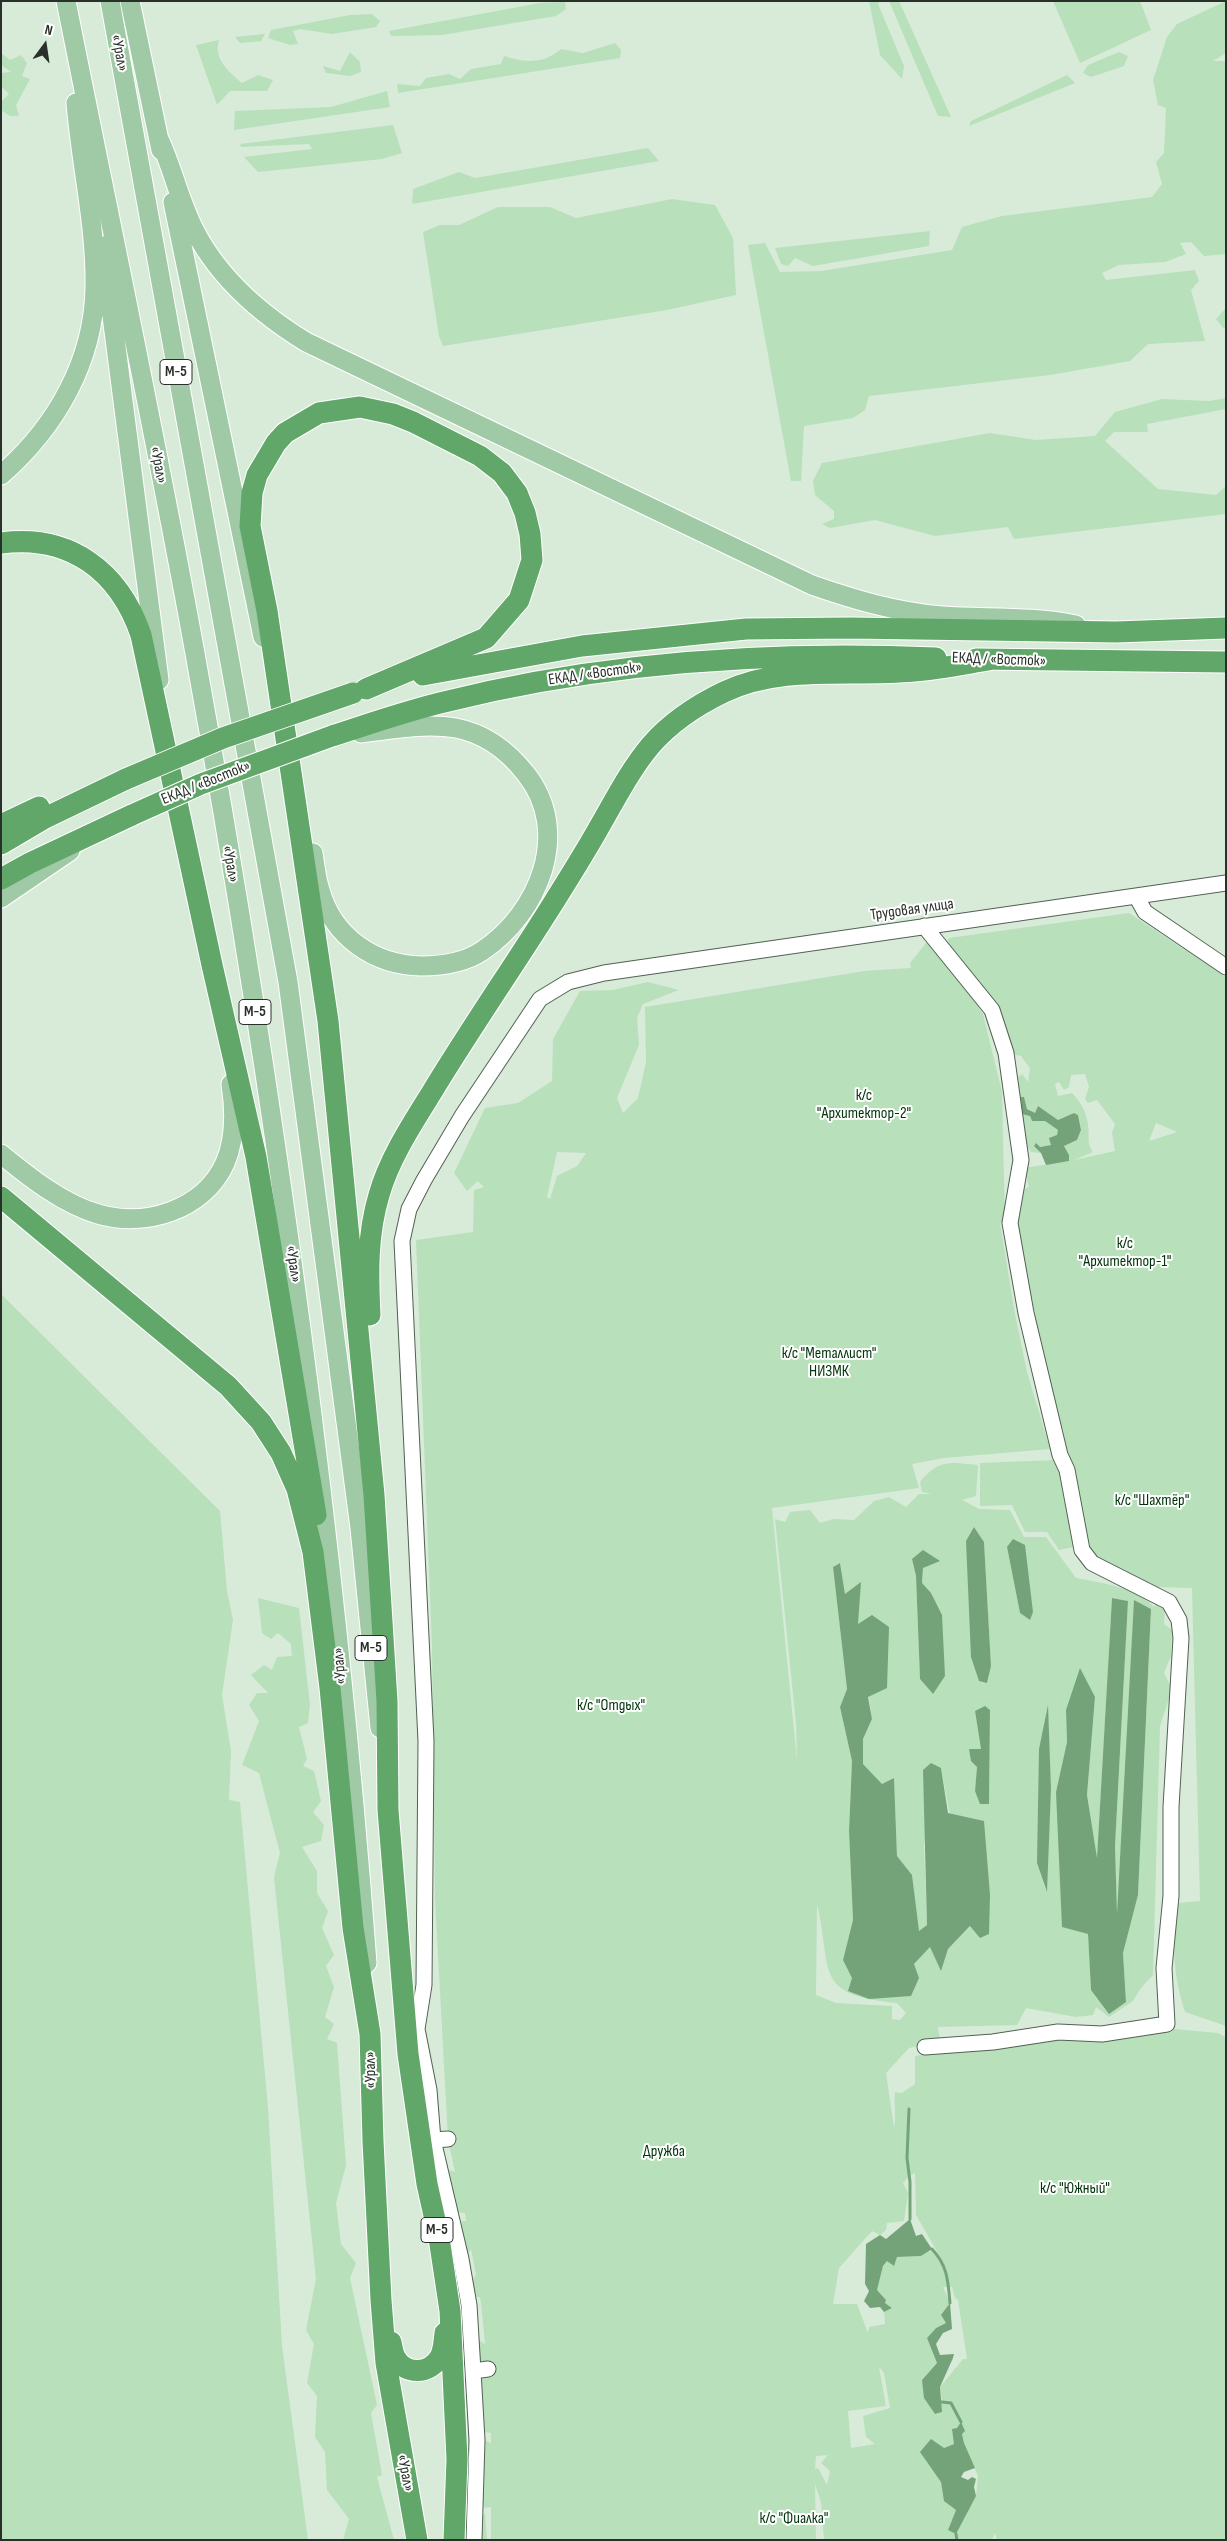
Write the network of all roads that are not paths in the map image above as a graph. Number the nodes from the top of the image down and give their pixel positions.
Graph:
1 (60, 1) edge
2 (66, 1) edge
3 (110, 1) edge
4 (130, 1) edge
5 (73, 71) junction
6 (159, 139) junction
7 (1, 475) edge
8 (1, 542) edge
9 (1226, 628) edge
10 (1106, 632) junction
11 (989, 660) junction
12 (1226, 662) edge
13 (276, 682) junction
14 (360, 691) junction
15 (284, 729) junction
16 (332, 736) junction
17 (171, 769) junction
18 (126, 779) junction
19 (122, 819) junction
20 (1, 825) edge
21 (1, 844) edge
22 (1, 880) edge
23 (1226, 883) edge
24 (1136, 896) junction
25 (1, 898) edge
26 (924, 926) junction
27 (212, 965) junction
28 (1226, 967) edge
29 (1, 1154) edge
30 (1, 1197) edge
31 (374, 1495) junction
32 (330, 1688) junction
33 (386, 1767) junction
34 (370, 2034) junction
35 (924, 2047) dead end
36 (381, 2300) junction
37 (450, 2312) junction
38 (417, 2540) edge
39 (454, 2540) edge
40 (474, 2540) edge

1 - 5 main road
2 - 34 main road, «Урал» / М-5
3 - 33 main road, «Урал» / М-5
4 - 6 main road
5 - 7 main road
5 - 17 main road
6 - 10 main road
6 - 13 main road
8 - 17 highway
9 - 10 highway, ЕКАД / «Восток»
10 - 14 highway, ЕКАД / «Восток»
11 - 12 highway, ЕКАД / «Восток»
11 - 16 highway, ЕКАД / «Восток»
11 - 31 highway
13 - 14 highway
13 - 15 highway
14 - 18 highway, ЕКАД / «Восток», bridge
15 - 16 main road
15 - 31 highway
16 - 19 highway, ЕКАД / «Восток», bridge
17 - 27 highway
18 - 20 highway
18 - 21 highway, ЕКАД / «Восток»
19 - 22 highway, ЕКАД / «Восток»
19 - 25 main road
23 - 24 street, Трудовая улица
24 - 26 street, Трудовая улица
24 - 28 street
26 - 35 street
26 - 40 street, Трудовая улица
27 - 29 main road
27 - 32 highway
30 - 32 highway
31 - 33 highway
32 - 34 highway
33 - 37 highway, «Урал» / М-5
34 - 36 highway, «Урал» / М-5
36 - 37 highway
36 - 38 highway, «Урал» / М-5
37 - 39 highway, «Урал» / М-5

